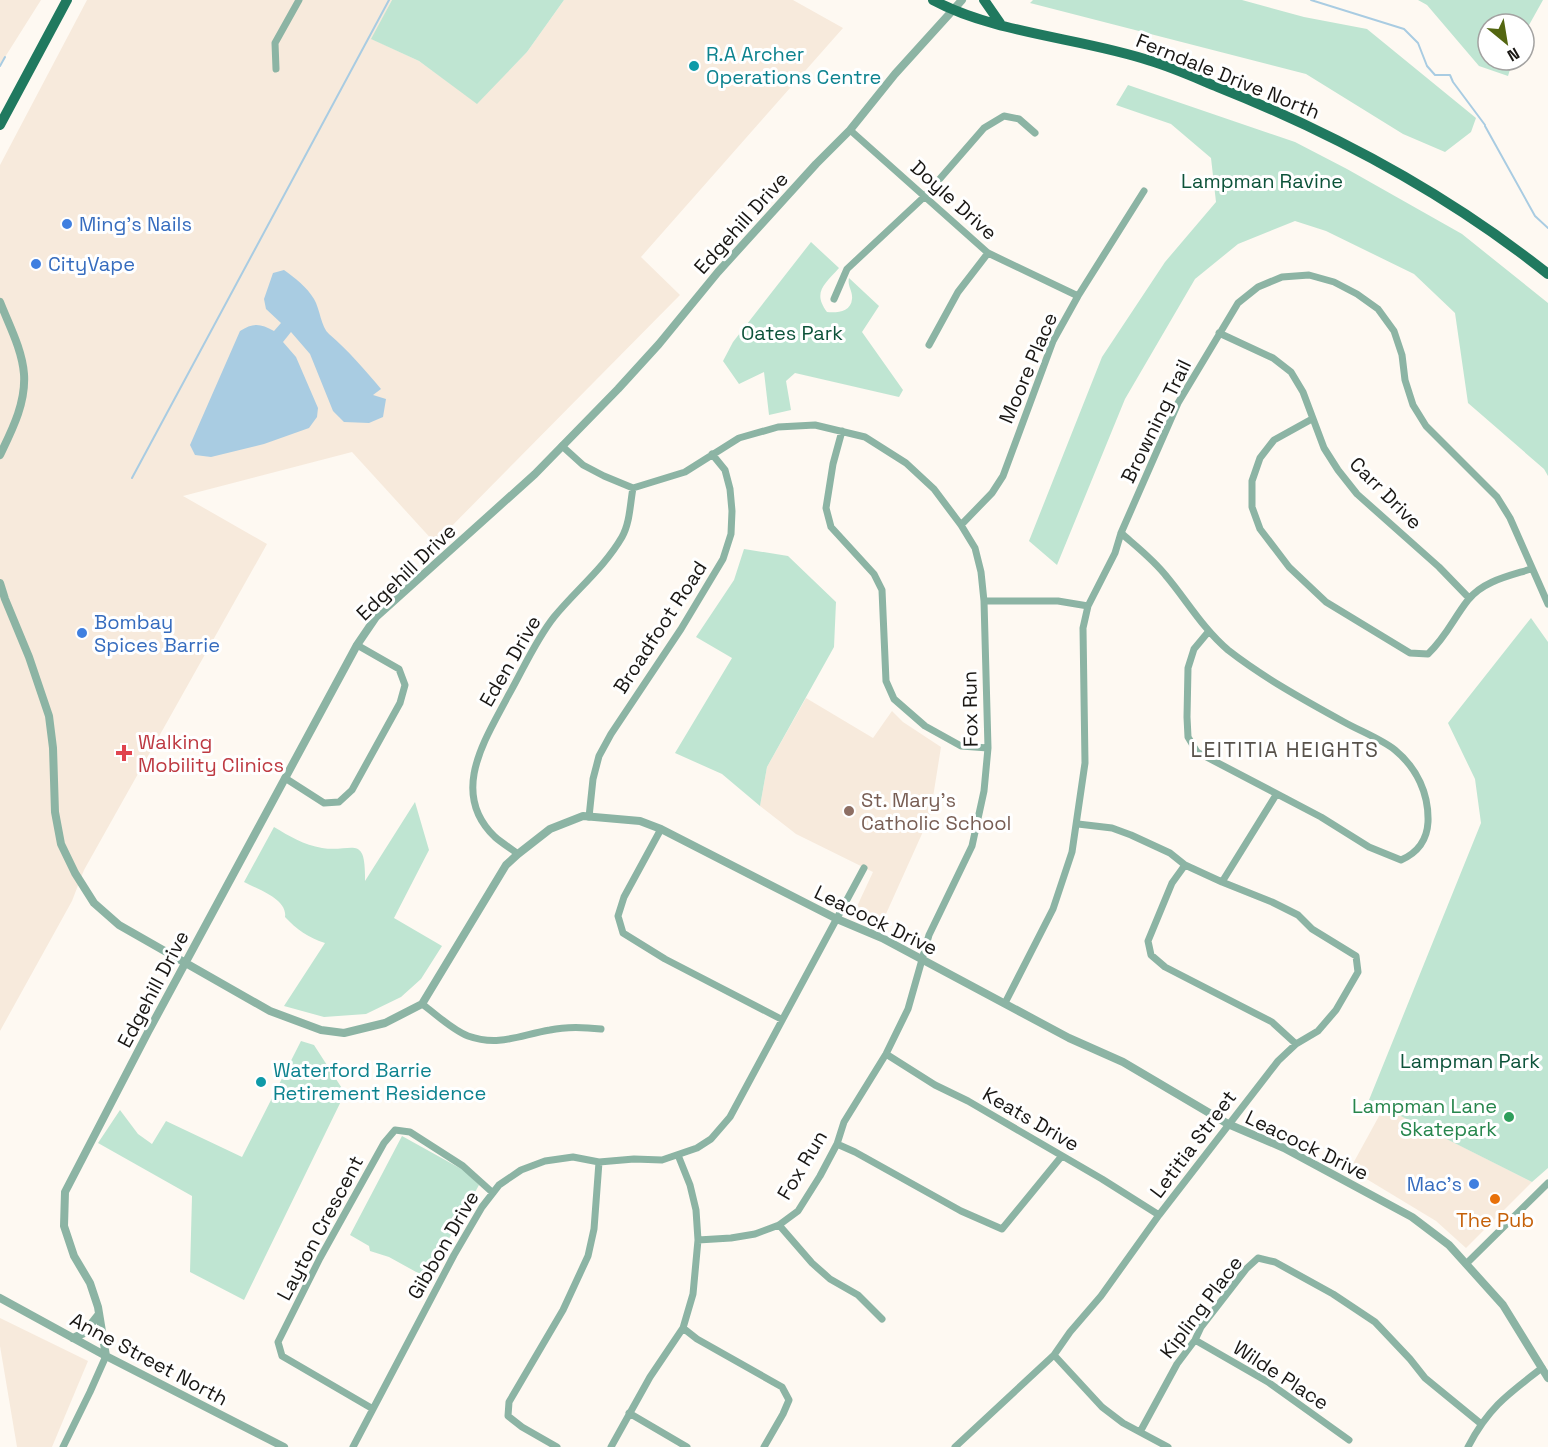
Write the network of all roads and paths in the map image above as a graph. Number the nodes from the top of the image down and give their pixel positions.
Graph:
1 (67, 0) edge
2 (299, 0) edge
3 (933, 0) edge
4 (962, 0) edge
5 (984, 0) edge
6 (953, 10) junction
7 (1000, 24) junction
8 (276, 69) dead end
9 (0, 125) edge
10 (850, 130) junction
11 (1035, 133) dead end
12 (1144, 191) dead end
13 (924, 197) junction
14 (988, 253) junction
15 (1548, 274) edge
16 (1078, 296) junction
17 (834, 299) dead end
18 (0, 302) edge
19 (1219, 333) junction
20 (929, 345) dead end
21 (1312, 419) junction
22 (842, 431) junction
23 (562, 446) junction
24 (712, 454) junction
25 (0, 455) edge
26 (633, 488) junction
27 (962, 525) junction
28 (1121, 533) junction
29 (1531, 568) junction
30 (0, 583) edge
31 (1469, 598) junction
32 (984, 601) junction
33 (1548, 604) edge
34 (1088, 606) junction
35 (1209, 631) junction
36 (357, 645) junction
37 (988, 748) junction
38 (285, 778) junction
39 (1276, 795) junction
40 (589, 817) junction
41 (1078, 824) junction
42 (661, 829) junction
43 (518, 854) junction
44 (1185, 865) junction
45 (864, 868) dead end
46 (1222, 882) junction
47 (837, 920) junction
48 (922, 960) junction
49 (187, 962) junction
50 (1005, 1003) junction
51 (422, 1004) junction
52 (781, 1019) junction
53 (601, 1029) dead end
54 (1296, 1044) junction
55 (886, 1054) junction
56 (1228, 1124) junction
57 (837, 1144) junction
58 (678, 1155) junction
59 (1061, 1157) junction
60 (599, 1162) junction
61 (1546, 1188) edge
62 (492, 1193) junction
63 (1159, 1215) junction
64 (779, 1225) junction
65 (698, 1240) junction
66 (1467, 1263) junction
67 (0, 1298) edge
68 (99, 1314) junction
69 (882, 1319) dead end
70 (683, 1328) junction
71 (73, 1338) junction
72 (1195, 1340) junction
73 (1054, 1355) junction
74 (106, 1356) junction
75 (1542, 1368) junction
76 (1548, 1378) edge
77 (373, 1409) junction
78 (629, 1413) junction
79 (1480, 1423) junction
80 (1140, 1432) junction
81 (1349, 1440) dead end
82 (63, 1447) edge
83 (284, 1447) edge
84 (353, 1447) edge
85 (557, 1447) edge
86 (611, 1447) edge
87 (687, 1447) edge
88 (764, 1447) edge
89 (955, 1447) edge
90 (1168, 1447) edge
91 (1468, 1447) edge

1 - 9 main road
2 - 8 street
3 - 6 main road, Ferndale Drive North
4 - 6 street, Edgehill Drive
5 - 7 main road
6 - 7 main road, Ferndale Drive North
6 - 10 street, Edgehill Drive
7 - 15 main road, Ferndale Drive North
10 - 13 street, Doyle Drive
10 - 23 street, Edgehill Drive
11 - 13 street
12 - 16 street, Moore Place
13 - 14 street, Doyle Drive
13 - 17 street
14 - 16 street, Doyle Drive
14 - 20 street
16 - 27 street, Moore Place
18 - 25 street
19 - 21 street, Carr Drive
19 - 28 street, Browning Trail
19 - 29 street, Browning Trail
21 - 31 street, Carr Drive
21 - 31 street
22 - 24 street, Fox Run
22 - 27 street, Fox Run
22 - 37 street
23 - 26 street
23 - 36 street, Edgehill Drive
24 - 26 street, Fox Run
24 - 40 street, Broadfoot Road
26 - 43 street, Eden Drive
27 - 32 street, Fox Run
28 - 34 street, Browning Trail
28 - 35 street
29 - 31 street
29 - 33 street, Browning Trail
30 - 49 street
32 - 34 street
32 - 37 street, Fox Run
34 - 41 street, Browning Trail
35 - 39 street
35 - 39 street
36 - 38 street, Edgehill Drive
36 - 38 street
37 - 48 street, Fox Run
38 - 49 street, Edgehill Drive
39 - 46 street
40 - 42 street, Leacock Drive
40 - 43 street, Leacock Drive
41 - 44 street, Letitia Street
41 - 50 street, Browning Trail
42 - 47 street, Leacock Drive
42 - 52 street
43 - 51 street, Leacock Drive
44 - 46 street, Letitia Street
44 - 54 street
45 - 47 street, Gibbon Drive
46 - 54 street, Letitia Street
47 - 48 street, Leacock Drive
47 - 52 street, Gibbon Drive
48 - 50 street, Leacock Drive
48 - 55 street, Fox Run
49 - 51 street
49 - 68 street, Edgehill Drive
50 - 56 street, Leacock Drive
51 - 53 street
52 - 58 street, Gibbon Drive
54 - 56 street, Letitia Street
55 - 57 street, Fox Run
55 - 59 street, Keats Drive
56 - 63 street, Letitia Street
56 - 66 street, Leacock Drive
57 - 59 street
57 - 64 street, Fox Run
58 - 60 street, Gibbon Drive
58 - 65 street
59 - 63 street, Keats Drive
60 - 62 street, Gibbon Drive
60 - 85 street
61 - 66 street
62 - 77 street, Gibbon Drive
62 - 77 street, Layton Crescent
63 - 73 street, Letitia Street
64 - 65 street, Fox Run
64 - 69 street
65 - 70 street
66 - 75 street, Leacock Drive
67 - 71 street, Anne Street North
68 - 71 street
68 - 74 street, Edgehill Drive
70 - 78 street
70 - 88 street
71 - 74 street, Anne Street North
72 - 79 street, Kipling Place
72 - 80 street, Kipling Place
72 - 81 street, Wilde Place
73 - 80 street
73 - 89 street, Letitia Street
74 - 82 street
74 - 83 street, Anne Street North
75 - 76 street, Leacock Drive
75 - 79 street
77 - 84 street, Gibbon Drive
78 - 86 street
78 - 87 street
79 - 91 street
80 - 90 street

